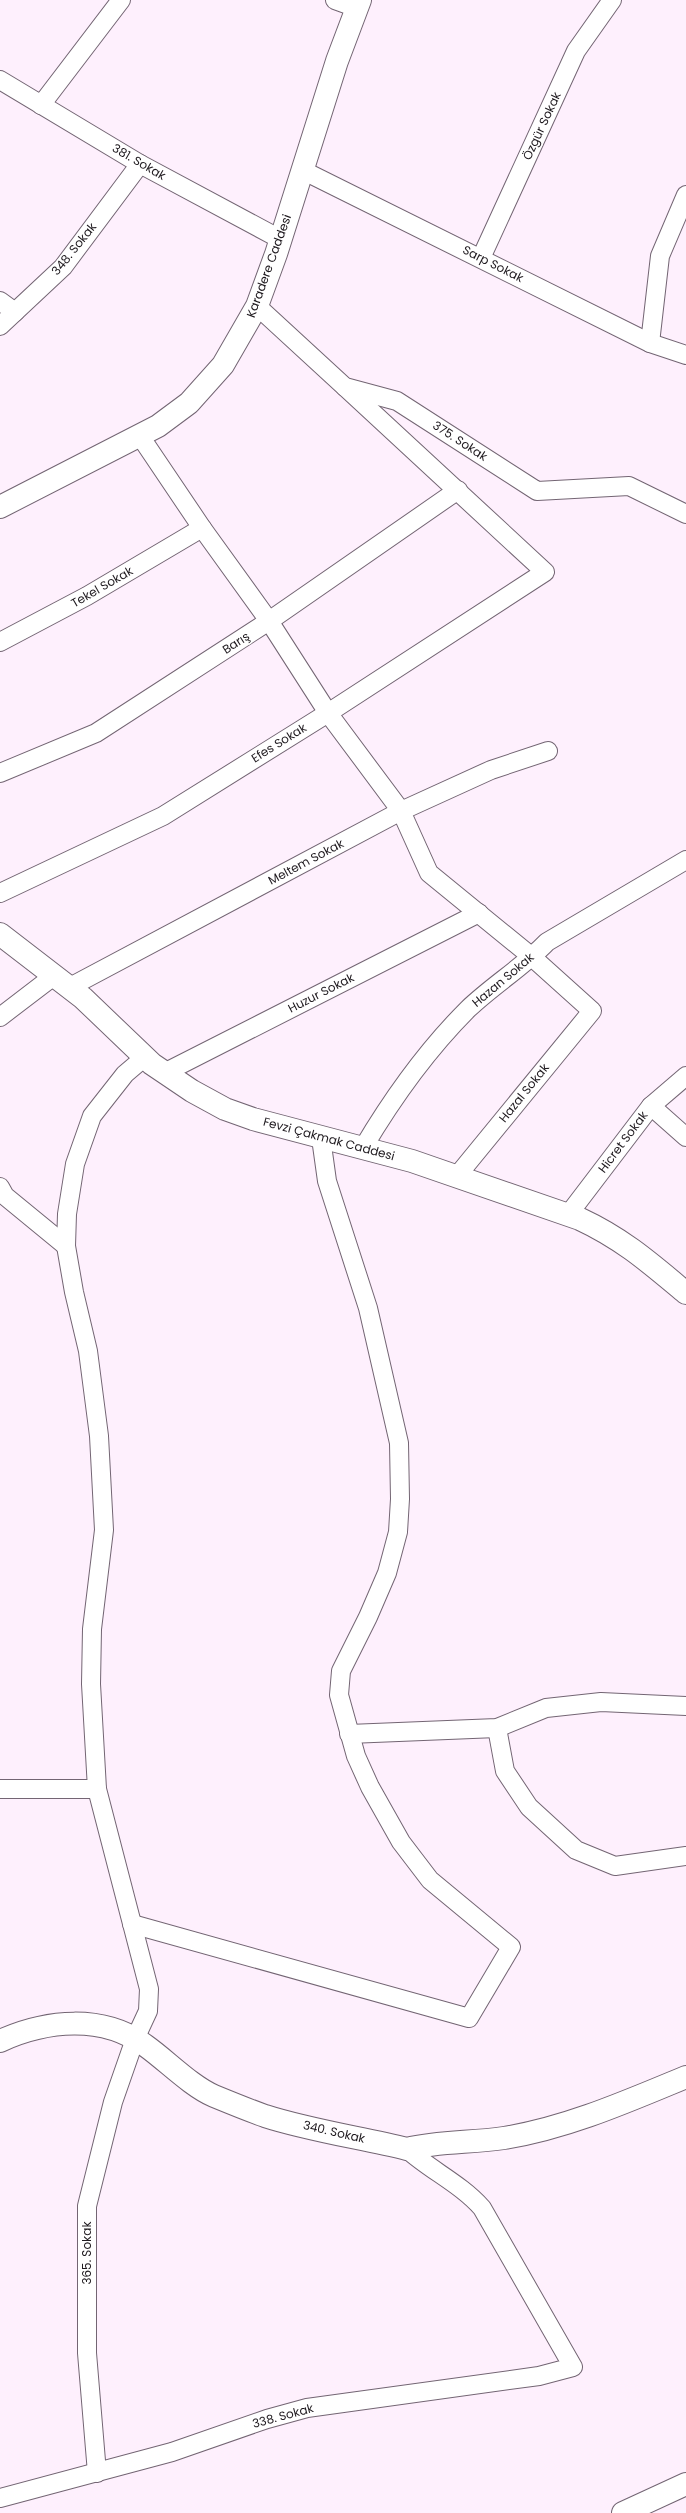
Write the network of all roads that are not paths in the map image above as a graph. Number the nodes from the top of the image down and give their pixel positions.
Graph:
1 (121, 0) edge
2 (335, 0) edge
3 (612, 0) edge
4 (358, 4) edge
5 (0, 80) edge
6 (41, 105) junction
7 (140, 164) junction
8 (302, 170) junction
9 (686, 195) edge
10 (280, 239) junction
11 (481, 258) junction
12 (0, 301) edge
13 (257, 306) junction
14 (15, 312) junction
15 (0, 326) edge
16 (650, 342) junction
17 (686, 355) edge
18 (345, 387) junction
19 (140, 436) junction
20 (458, 490) junction
21 (0, 507) edge
22 (686, 514) edge
23 (202, 528) junction
24 (269, 622) junction
25 (0, 642) edge
26 (328, 713) junction
27 (548, 751) dead end
28 (0, 773) edge
29 (401, 811) junction
30 (686, 860) edge
31 (0, 892) edge
32 (479, 913) junction
33 (0, 934) edge
34 (532, 957) junction
35 (63, 981) junction
36 (0, 1017) edge
37 (145, 1057) junction
38 (164, 1073) junction
39 (686, 1076) edge
40 (650, 1106) junction
41 (686, 1137) edge
42 (321, 1138) junction
43 (362, 1148) junction
44 (457, 1176) junction
45 (0, 1187) edge
46 (568, 1215) junction
47 (66, 1246) junction
48 (686, 1293) edge
49 (686, 1706) edge
50 (497, 1728) junction
51 (349, 1734) junction
52 (0, 1789) edge
53 (97, 1789) junction
54 (686, 1856) edge
55 (132, 1924) junction
56 (135, 2039) junction
57 (0, 2041) edge
58 (686, 2077) edge
59 (407, 2149) junction
60 (97, 2474) junction
61 (686, 2484) edge
62 (0, 2498) edge
63 (634, 2511) edge

1 - 6 street
2 - 4 street
3 - 11 street, Özgür Sokak
4 - 8 street, Karadere Caddesi
5 - 6 street, 381. Sokak
6 - 7 street, 381. Sokak
7 - 10 street, 381. Sokak
7 - 14 street, 348. Sokak
8 - 10 street, Karadere Caddesi
8 - 11 street, Sarp Sokak
9 - 16 street
10 - 13 street, Karadere Caddesi
11 - 16 street, Sarp Sokak
12 - 14 street
13 - 18 street, 375. Sokak
13 - 19 street, Karadere Caddesi
14 - 15 street, 348. Sokak
16 - 17 street, Sarp Sokak
18 - 20 street
18 - 22 street, 375. Sokak
19 - 21 street, Karadere Caddesi
19 - 23 street
20 - 24 street, Barış
20 - 26 street, Efes Sokak
23 - 24 street
23 - 25 street, Tekel Sokak
24 - 26 street
24 - 28 street, Barış
26 - 29 street
26 - 31 street, Efes Sokak
27 - 29 street, Meltem Sokak
29 - 32 street
29 - 35 street, Meltem Sokak
30 - 34 street, Hazan Sokak
32 - 34 street
32 - 38 street, Huzur Sokak
33 - 35 street, Fevzi Çakmak Caddesi
34 - 43 street, Hazan Sokak
34 - 44 street, Hazal Sokak
35 - 36 street, Meltem Sokak
35 - 37 street, Fevzi Çakmak Caddesi
37 - 38 street, Fevzi Çakmak Caddesi
37 - 47 street, 365. Sokak
38 - 42 street, Fevzi Çakmak Caddesi
39 - 40 street, Hicret Sokak
40 - 41 street
40 - 46 street, Hicret Sokak
42 - 43 street, Fevzi Çakmak Caddesi
42 - 51 street
43 - 44 street, Fevzi Çakmak Caddesi
44 - 46 street, Fevzi Çakmak Caddesi
45 - 47 street
46 - 48 street, Fevzi Çakmak Caddesi
47 - 53 street, 365. Sokak
49 - 50 street
50 - 51 street
50 - 54 street
51 - 55 street
52 - 53 street
53 - 55 street, 365. Sokak
55 - 56 street, 365. Sokak
56 - 57 street, 340. Sokak
56 - 59 street, 340. Sokak
56 - 60 street, 365. Sokak
58 - 59 street, 340. Sokak
59 - 60 street, 338. Sokak
60 - 62 street, 338. Sokak
61 - 63 street

